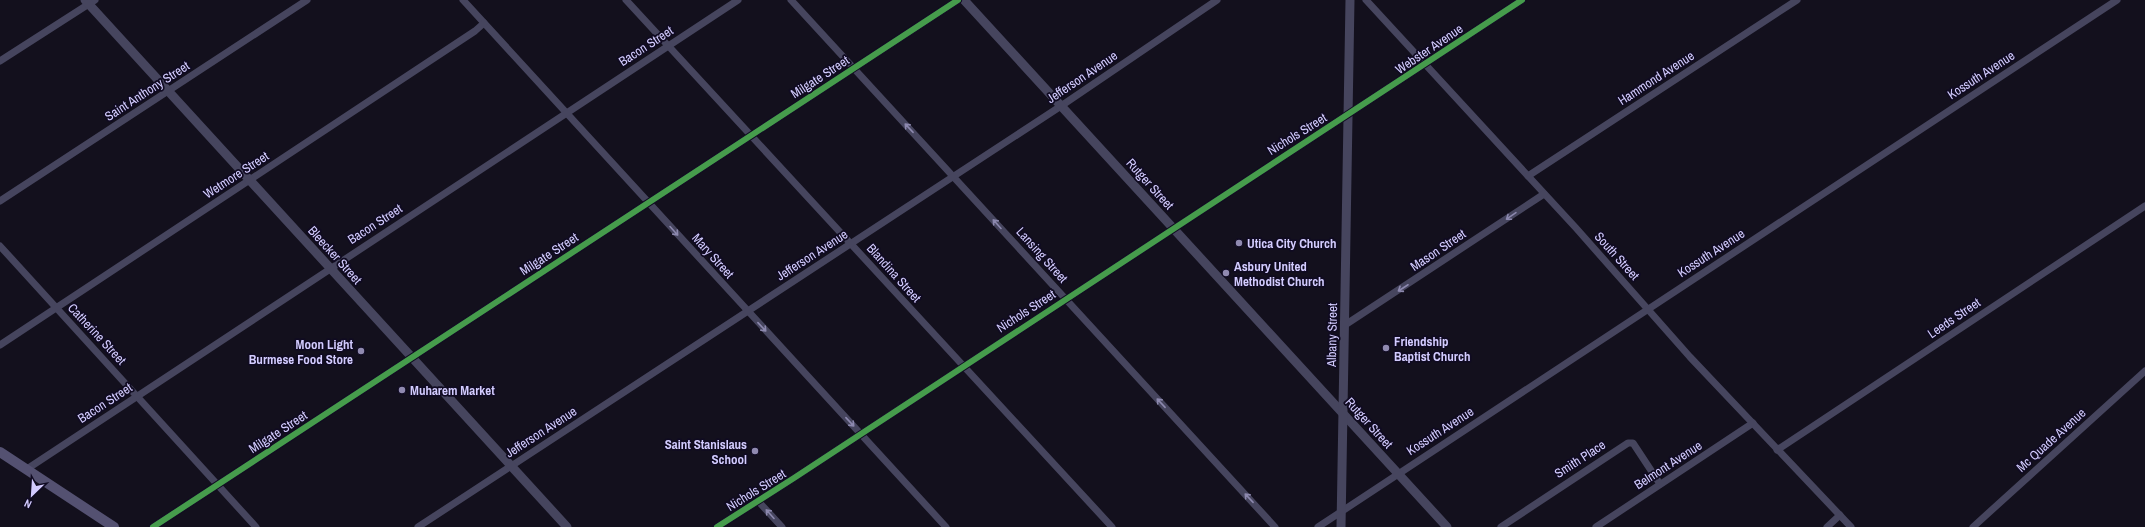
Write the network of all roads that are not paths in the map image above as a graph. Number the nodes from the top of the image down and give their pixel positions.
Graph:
1 (307, 0) edge
2 (463, 0) edge
3 (626, 0) edge
4 (738, 0) edge
5 (791, 0) edge
6 (958, 0) edge
7 (964, 0) edge
8 (1217, 0) edge
9 (1350, 0) edge
10 (1366, 0) edge
11 (1522, 0) edge
12 (1797, 0) edge
13 (2117, 0) edge
14 (90, 1) edge
15 (484, 23) junction
16 (669, 46) junction
17 (0, 62) edge
18 (1425, 65) junction
19 (854, 68) junction
20 (168, 91) junction
21 (1061, 106) junction
22 (566, 113) junction
23 (1348, 116) junction
24 (751, 135) junction
25 (954, 176) junction
26 (1528, 176) junction
27 (250, 180) junction
28 (1544, 194) junction
29 (0, 202) edge
30 (648, 202) junction
31 (2145, 206) edge
32 (1173, 228) junction
33 (852, 244) junction
34 (0, 246) edge
35 (330, 268) junction
36 (1065, 299) junction
37 (57, 309) junction
38 (1648, 309) junction
39 (748, 311) junction
40 (1345, 325) junction
41 (0, 345) edge
42 (411, 357) junction
43 (962, 366) junction
44 (2145, 371) edge
45 (138, 396) junction
46 (1343, 415) junction
47 (1753, 423) junction
48 (861, 434) junction
49 (1777, 450) junction
50 (0, 452) edge
51 (511, 466) junction
52 (27, 469) junction
53 (1398, 474) junction
54 (218, 484) junction
55 (1660, 484) junction
56 (758, 500) junction
57 (1341, 511) junction
58 (1840, 515) junction
59 (428, 524) edge
60 (114, 527) edge
61 (153, 527) edge
62 (256, 527) edge
63 (418, 527) edge
64 (567, 527) edge
65 (717, 527) edge
66 (782, 527) edge
67 (946, 527) edge
68 (1112, 527) edge
69 (1275, 527) edge
70 (1318, 527) edge
71 (1341, 527) edge
72 (1447, 527) edge
73 (1501, 527) edge
74 (1596, 527) edge
75 (1827, 527) edge
76 (1850, 527) edge
77 (1973, 527) edge

1 - 20 street, Saint Anthony Street
2 - 15 street, Mary Street
3 - 16 street, Blandina Street
4 - 16 street, Bacon Street
5 - 19 street, Lansing Street
6 - 19 street, Milgate Street
7 - 21 street, Rutger Street
8 - 21 street, Jefferson Avenue
9 - 23 street, Albany Street
10 - 18 street, South Street
11 - 18 street, Webster Avenue
12 - 26 street, Hammond Avenue
13 - 38 street, Kossuth Avenue
14 - 17 street
14 - 20 street, Bleecker Street
15 - 22 street, Mary Street
15 - 27 street, Wetmore Street
16 - 22 street, Bacon Street
16 - 24 street, Blandina Street
18 - 23 street, Webster Avenue
18 - 26 street, South Street
19 - 24 street, Milgate Street
25 -> 19 street, Lansing Street
20 - 27 street, Bleecker Street
20 - 29 street, Saint Anthony Street
21 - 25 street, Jefferson Avenue
21 - 32 street, Rutger Street
22 - 30 street, Mary Street
22 - 35 street, Bacon Street
23 - 32 street, Nichols Street
23 - 40 street, Albany Street
24 - 30 street, Milgate Street
24 - 33 street, Blandina Street
25 - 33 street, Jefferson Avenue
36 -> 25 street, Lansing Street
26 - 28 street, South Street
27 - 35 street, Bleecker Street
27 - 37 street, Wetmore Street
28 - 38 street, South Street
28 -> 40 street, Mason Street
30 -> 39 street, Mary Street
30 - 42 street, Milgate Street
31 - 49 street, Leeds Street
32 - 36 street, Nichols Street
32 - 46 street, Rutger Street
33 - 39 street, Jefferson Avenue
33 - 43 street, Blandina Street
34 - 37 street, Catherine Street
35 - 42 street, Bleecker Street
35 - 45 street, Bacon Street
36 - 43 street, Nichols Street
69 -> 36 street, Lansing Street
37 - 41 street, Wetmore Street
37 - 45 street, Catherine Street
38 - 47 street, South Street
38 - 53 street, Kossuth Avenue
39 -> 48 street, Mary Street
39 - 51 street, Jefferson Avenue
40 - 46 street, Albany Street
42 - 51 street, Bleecker Street
42 - 54 street, Milgate Street
43 - 48 street, Nichols Street
43 - 68 street, Blandina Street
44 - 77 street, Mc Quade Avenue
45 - 52 street, Bacon Street
45 - 54 street, Catherine Street
46 - 53 street, Rutger Street
46 - 57 street, Albany Street
47 - 49 street, South Street
47 - 55 street, Belmont Avenue
48 - 56 street, Nichols Street
48 - 67 street, Mary Street
49 - 58 street, South Street
50 - 52 main road
51 - 59 street, Jefferson Avenue
51 - 64 street, Bleecker Street
52 - 60 main road
53 - 57 street, Kossuth Avenue
53 - 72 street, Rutger Street
54 - 61 street, Milgate Street
54 - 62 street, Catherine Street
55 - 73 street, Smith Place
55 - 74 street, Belmont Avenue
56 - 65 street, Nichols Street
66 -> 56 street
57 - 70 street, Kossuth Avenue
57 - 71 street, Albany Street
58 - 75 street
58 - 76 street, South Street
59 - 63 street, Jefferson Avenue

